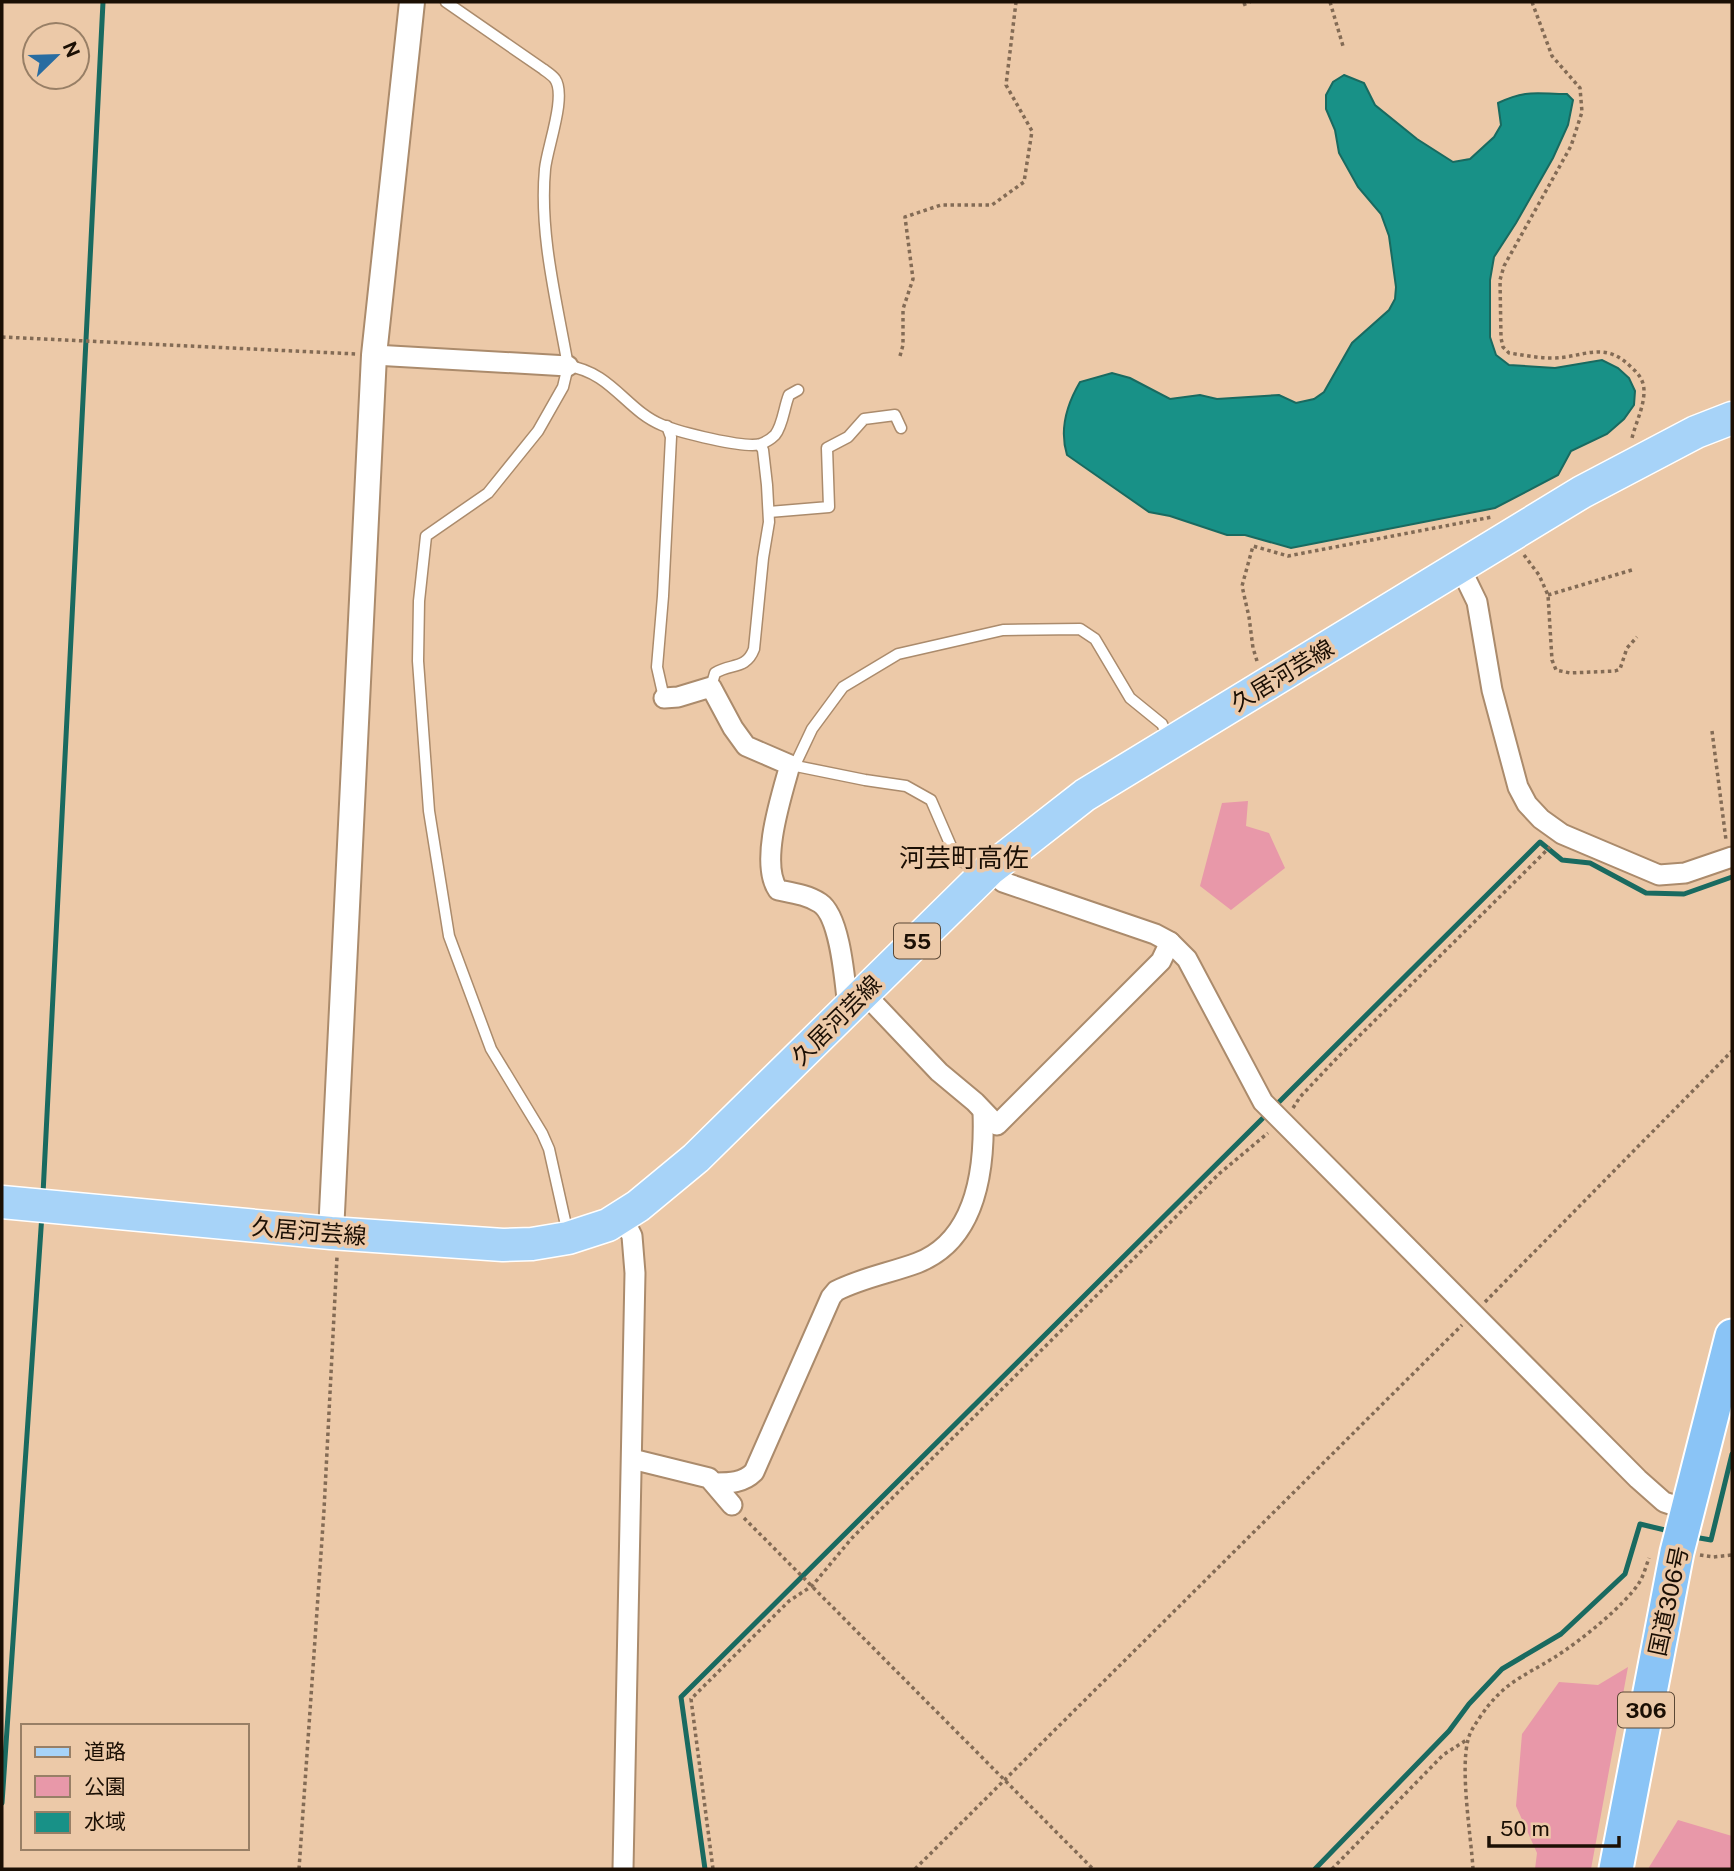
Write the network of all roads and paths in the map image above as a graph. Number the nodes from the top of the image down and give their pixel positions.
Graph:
1 (412, 2) edge
2 (446, 2) edge
3 (1016, 2) edge
4 (1250, 2) edge
5 (1330, 2) edge
6 (1532, 2) edge
7 (1243, 5) dead end
8 (1343, 46) dead end
9 (2, 337) edge
10 (374, 355) junction
11 (900, 356) dead end
12 (568, 366) junction
13 (798, 390) dead end
14 (1732, 418) edge
15 (667, 426) junction
16 (901, 428) dead end
17 (760, 444) junction
18 (1636, 464) junction
19 (769, 512) junction
20 (1502, 527) junction
21 (1460, 567) junction
22 (1632, 570) dead end
23 (1548, 595) junction
24 (1637, 637) dead end
25 (1269, 683) junction
26 (711, 687) junction
27 (664, 698) joint
28 (1712, 731) dead end
29 (1171, 743) junction
30 (792, 765) junction
31 (1543, 854) dead end
32 (1730, 857) edge
33 (989, 870) junction
34 (1170, 942) junction
35 (856, 1001) junction
36 (1732, 1051) edge
37 (983, 1112) junction
38 (1274, 1114) junction
39 (14, 1203) edge
40 (622, 1216) junction
41 (334, 1233) junction
42 (568, 1238) junction
43 (1474, 1313) junction
44 (1732, 1336) edge
45 (632, 1459) junction
46 (715, 1483) junction
47 (732, 1505) joint
48 (1688, 1510) junction
49 (1664, 1551) junction
50 (1732, 1555) edge
51 (812, 1586) junction
52 (1468, 1739) junction
53 (1005, 1780) junction
54 (299, 1869) edge
55 (623, 1869) edge
56 (713, 1869) edge
57 (915, 1869) edge
58 (1093, 1869) edge
59 (1332, 1869) edge
60 (1473, 1869) edge
61 (1616, 1869) edge

1 - 10 street
2 - 12 lane
3 - 11 path
4 - 7 path
5 - 8 path
6 - 18 path
9 - 10 path
10 - 12 street
10 - 41 street
12 - 15 lane
12 - 42 lane
13 - 17 lane
14 - 18 main road, 久居河芸線 / 55
15 - 17 lane
15 - 27 lane
16 - 19 lane
17 - 19 lane
18 - 20 main road, 久居河芸線 / 55
19 - 26 lane
20 - 21 main road, 久居河芸線 / 55
20 - 23 path
20 - 25 path
21 - 25 main road, 久居河芸線 / 55
21 - 32 street
22 - 23 path
23 - 24 path
25 - 29 main road, 久居河芸線 / 55
26 - 27 street
26 - 30 street
28 - 32 path
29 - 30 lane
29 - 33 main road, 久居河芸線 / 55
30 - 33 lane
30 - 35 street
31 - 38 path
33 - 34 street
33 - 35 main road, 久居河芸線 / 55
34 - 37 street
34 - 38 street
35 - 37 street
35 - 40 main road, 久居河芸線 / 55
36 - 43 path
37 - 46 street
38 - 43 street
38 - 51 path
39 - 41 main road, 久居河芸線 / 55
40 - 42 main road, 久居河芸線 / 55
40 - 45 street
41 - 42 main road, 久居河芸線 / 55
41 - 54 path
43 - 48 street
43 - 53 path
44 - 48 highway, 国道306号 / 306
45 - 46 street
45 - 55 street
46 - 47 street
47 - 51 path
48 - 49 highway, 国道306号 / 306
49 - 50 path
49 - 52 path
49 - 61 highway, 国道306号 / 306
51 - 53 path
51 - 56 path
52 - 59 path
52 - 60 path
53 - 57 path
53 - 58 path

